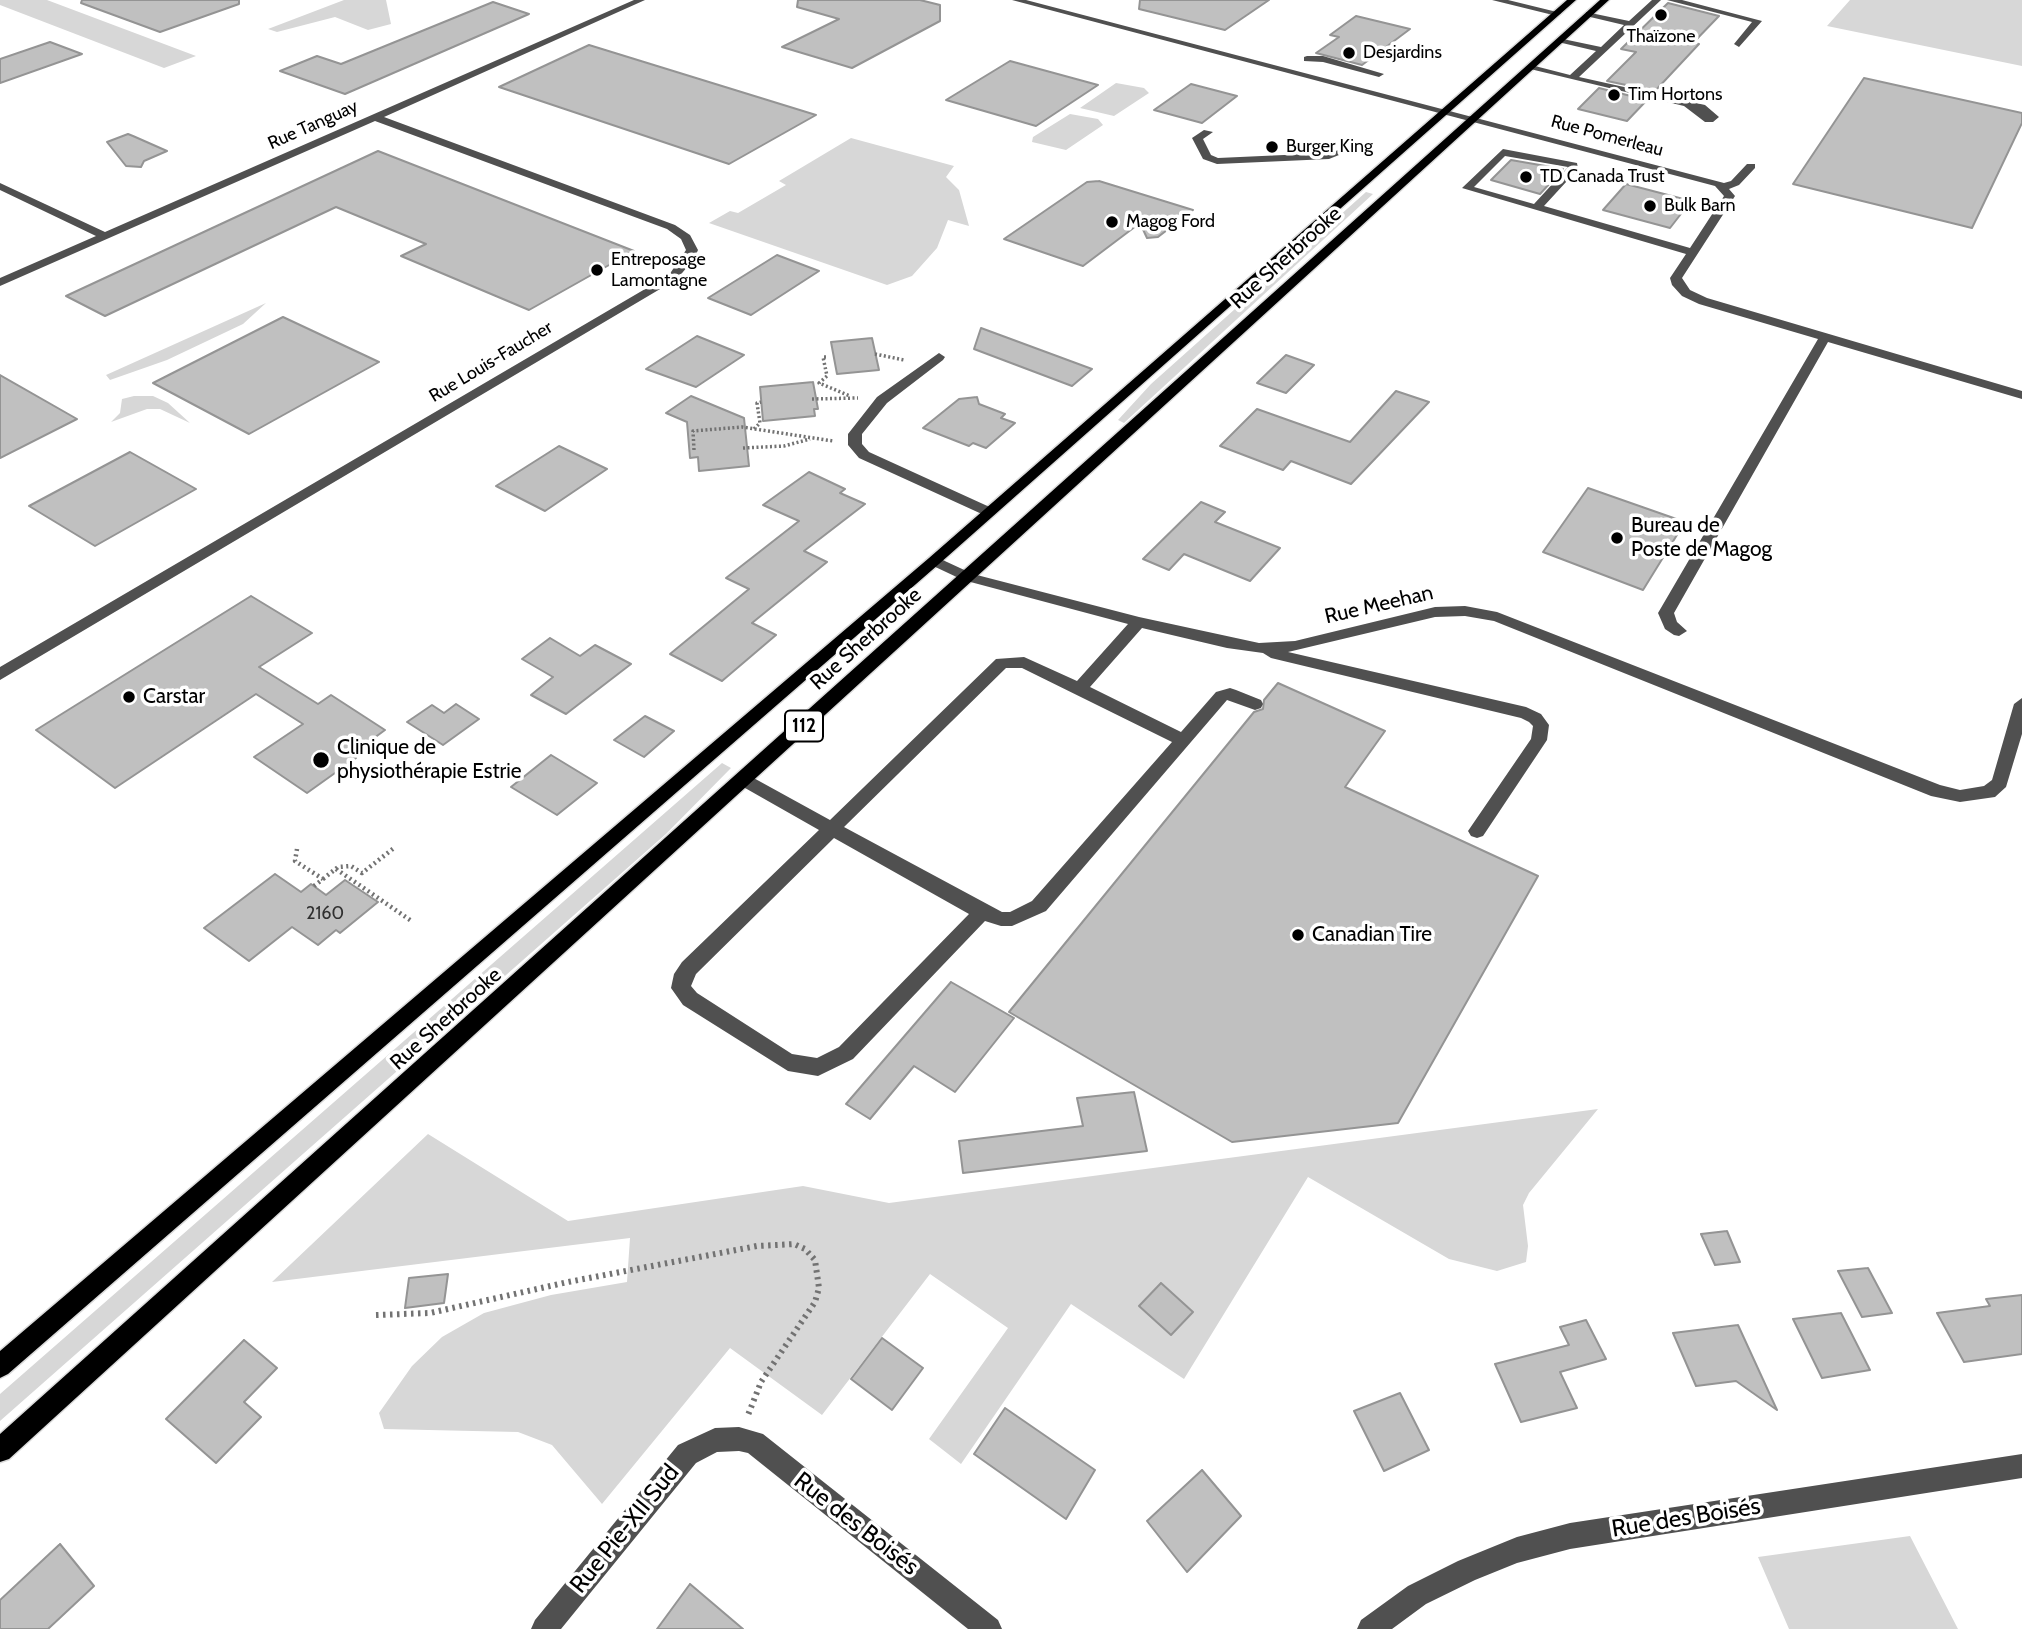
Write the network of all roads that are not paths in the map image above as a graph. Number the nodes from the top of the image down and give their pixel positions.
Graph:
1 (641, 0) edge
2 (1016, 0) edge
3 (1496, 0) edge
4 (1572, 0) edge
5 (1605, 0) edge
6 (1657, 0) edge
7 (1671, 0) edge
8 (1557, 13) junction
9 (1589, 14) junction
10 (1631, 24) junction
11 (1561, 40) junction
12 (1739, 44) dead end
13 (1602, 50) junction
14 (1307, 59) dead end
15 (1531, 68) junction
16 (1379, 74) dead end
17 (1572, 78) junction
18 (1445, 110) junction
19 (375, 117) junction
20 (1475, 118) junction
21 (1709, 120) dead end
22 (1208, 132) dead end
23 (1339, 153) dead end
24 (1751, 166) dead end
25 (0, 186) edge
26 (1724, 187) junction
27 (1536, 208) junction
28 (106, 236) junction
29 (1692, 252) junction
30 (0, 282) edge
31 (1825, 337) junction
32 (939, 357) dead end
33 (2022, 395) edge
34 (989, 512) junction
35 (934, 561) junction
36 (968, 577) junction
37 (1139, 622) junction
38 (1679, 631) dead end
39 (1240, 646) junction
40 (0, 674) edge
41 (1079, 689) junction
42 (1255, 704) dead end
43 (2022, 704) edge
44 (1183, 740) junction
45 (744, 780) junction
46 (831, 829) junction
47 (1477, 831) dead end
48 (982, 912) junction
49 (0, 1366) edge
50 (727, 1439) joint
51 (0, 1450) edge
52 (2022, 1466) edge
53 (544, 1629) edge
54 (989, 1629) edge
55 (1370, 1629) edge

1 - 19 street, Rue Tanguay
2 - 18 street, Rue Pomerleau
3 - 8 street
4 - 8 main road, Rue Sherbrooke / 112
5 - 9 main road, Rue Sherbrooke / 112
6 - 10 street
7 - 12 street
8 - 18 main road, Rue Sherbrooke / 112
9 - 10 street
9 - 11 main road, Rue Sherbrooke / 112
10 - 13 street
11 - 13 street
11 - 15 main road, Rue Sherbrooke / 112
13 - 17 street
14 - 16 street
15 - 17 street
15 - 20 main road, Rue Sherbrooke / 112
17 - 21 street
18 - 20 street, Rue Pomerleau
18 - 34 main road, Rue Sherbrooke / 112
19 - 28 street, Rue Tanguay
19 - 40 street, Rue Louis-Faucher
20 - 26 street, Rue Pomerleau
20 - 36 main road, Rue Sherbrooke / 112
22 - 23 street
24 - 26 street
25 - 28 street
26 - 29 street
27 - 27 street
27 - 29 street
28 - 30 street, Rue Tanguay
29 - 31 street
31 - 33 street
31 - 38 street
32 - 34 street
34 - 35 main road, Rue Sherbrooke / 112
35 - 36 street, Rue Meehan
35 - 49 main road, Rue Sherbrooke / 112
36 - 37 street, Rue Meehan
36 - 45 main road, Rue Sherbrooke / 112
37 - 39 street, Rue Meehan
37 - 41 street
39 - 43 street, Rue Meehan
39 - 47 street
41 - 44 street
41 - 46 street
42 - 44 street
44 - 48 street
45 - 46 street
45 - 51 main road, Rue Sherbrooke / 112
46 - 48 street
46 - 48 street
50 - 53 street, Rue Pie-XII Sud
50 - 54 street, Rue des Boisés
52 - 55 street, Rue des Boisés

